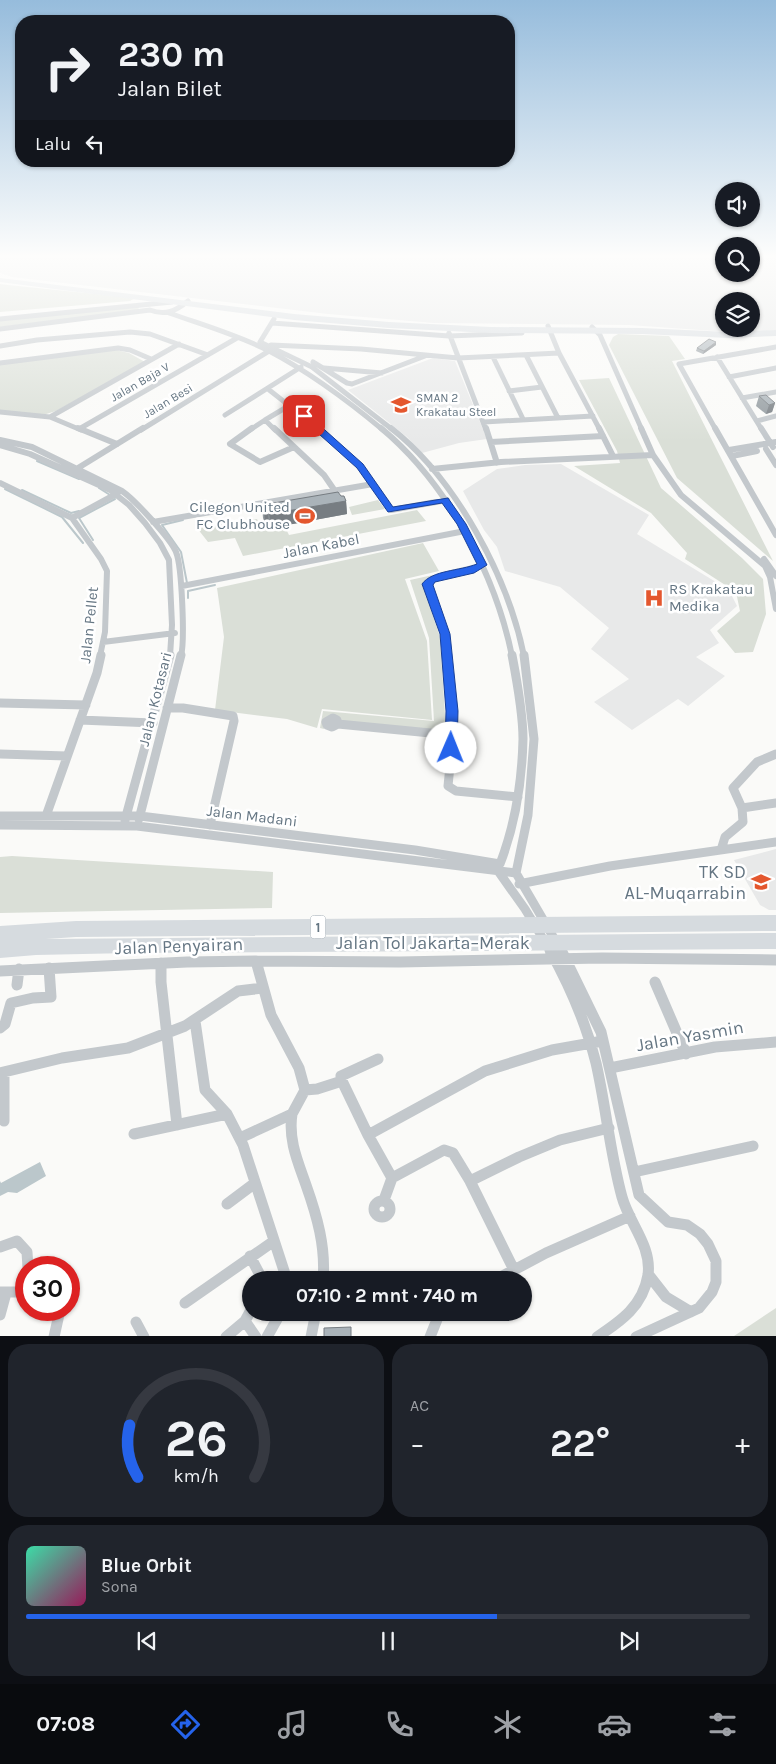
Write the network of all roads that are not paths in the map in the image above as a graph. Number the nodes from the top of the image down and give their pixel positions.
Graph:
1 (69, 317) edge
2 (181, 317) edge
3 (206, 317) edge
4 (274, 317) dead end
5 (298, 317) edge
6 (326, 317) edge
7 (272, 323) junction
8 (0, 328) edge
9 (548, 328) junction
10 (642, 331) junction
11 (448, 332) junction
12 (599, 332) junction
13 (776, 333) edge
14 (237, 338) junction
15 (262, 342) junction
16 (179, 344) junction
17 (280, 345) junction
18 (0, 346) edge
19 (776, 347) edge
20 (269, 352) junction
21 (558, 352) junction
22 (208, 355) junction
23 (426, 355) junction
24 (526, 355) junction
25 (458, 357) junction
26 (493, 357) junction
27 (717, 357) junction
28 (151, 359) junction
29 (0, 363) edge
30 (308, 365) junction
31 (299, 368) junction
32 (322, 368) junction
33 (776, 368) edge
34 (384, 373) junction
35 (729, 377) junction
36 (542, 387) junction
37 (268, 389) junction
38 (510, 390) junction
39 (776, 392) edge
40 (760, 395) junction
41 (742, 398) junction
42 (765, 400) edge
43 (290, 404) junction
44 (0, 412) edge
45 (225, 415) dead end
46 (593, 416) junction
47 (776, 416) edge
48 (50, 417) junction
49 (558, 418) junction
50 (523, 419) junction
51 (264, 420) junction
52 (756, 421) junction
53 (484, 422) junction
54 (80, 428) junction
55 (603, 436) junction
56 (491, 442) junction
57 (1, 443) edge
58 (117, 444) junction
59 (772, 446) edge
60 (294, 447) junction
61 (730, 453) junction
62 (653, 455) junction
63 (613, 456) junction
64 (497, 463) junction
65 (776, 465) edge
66 (78, 468) junction
67 (432, 469) junction
68 (0, 483) edge
69 (372, 484) junction
70 (674, 485) junction
71 (335, 490) junction
72 (119, 492) junction
73 (454, 498) junction
74 (444, 500) junction
75 (72, 518) junction
76 (153, 522) junction
77 (466, 531) junction
78 (776, 535) edge
79 (484, 568) junction
80 (776, 576) edge
81 (188, 586) junction
82 (776, 610) edge
83 (182, 632) junction
84 (171, 633) junction
85 (103, 642) junction
86 (515, 672) junction
87 (527, 672) junction
88 (0, 703) edge
89 (86, 705) junction
90 (167, 708) junction
91 (80, 720) junction
92 (153, 723) junction
93 (338, 724) dead end
94 (451, 735) junction
95 (0, 754) edge
96 (776, 754) edge
97 (67, 756) junction
98 (518, 797) junction
99 (776, 803) edge
100 (742, 808) junction
101 (0, 816) edge
102 (46, 816) junction
103 (140, 816) junction
104 (125, 821) junction
105 (0, 825) edge
106 (210, 825) junction
107 (137, 826) junction
108 (776, 842) edge
109 (721, 850) junction
110 (499, 867) junction
111 (516, 870) junction
112 (522, 884) junction
113 (510, 886) junction
114 (776, 918) edge
115 (721, 922) junction
116 (776, 922) edge
117 (0, 934) edge
118 (776, 941) edge
119 (0, 950) edge
120 (776, 960) edge
121 (256, 961) junction
122 (161, 963) junction
123 (49, 968) junction
124 (19, 969) junction
125 (0, 971) edge
126 (655, 982) dead end
127 (17, 985) dead end
128 (263, 988) junction
129 (195, 1021) junction
130 (0, 1028) edge
131 (166, 1034) junction
132 (603, 1041) junction
133 (776, 1042) edge
134 (591, 1044) junction
135 (686, 1054) junction
136 (378, 1058) dead end
137 (610, 1068) junction
138 (2, 1072) edge
139 (342, 1081) junction
140 (305, 1090) junction
141 (228, 1114) junction
142 (292, 1114) junction
143 (4, 1122) dead end
144 (177, 1125) junction
145 (609, 1128) junction
146 (134, 1134) dead end
147 (368, 1135) junction
148 (240, 1138) junction
149 (753, 1146) dead end
150 (634, 1172) junction
151 (392, 1178) junction
152 (470, 1181) junction
153 (255, 1183) junction
154 (384, 1200) dead end
155 (227, 1204) dead end
156 (630, 1216) junction
157 (274, 1241) junction
158 (0, 1247) edge
159 (26, 1256) edge
160 (250, 1256) junction
161 (514, 1270) joint
162 (258, 1271) edge
163 (284, 1271) edge
164 (325, 1271) edge
165 (648, 1274) junction
166 (3, 1293) edge
167 (185, 1303) dead end
168 (691, 1312) junction
169 (0, 1315) edge
170 (57, 1321) edge
171 (245, 1321) joint
172 (276, 1321) edge
173 (314, 1321) edge
174 (436, 1321) edge
175 (136, 1322) dead end
176 (54, 1336) edge
177 (144, 1336) edge
178 (226, 1336) edge
179 (256, 1336) edge
180 (267, 1336) edge
181 (311, 1336) edge
182 (430, 1336) edge
183 (597, 1336) edge
184 (636, 1336) edge

1 - 8 street
2 - 14 street
3 - 15 street
4 - 7 street
5 - 11 highway
6 - 9 highway
7 - 11 street
7 - 15 street
9 - 11 highway
9 - 12 highway
9 - 12 highway
9 - 21 street
10 - 12 highway
10 - 12 highway
10 - 13 highway
11 - 25 street
12 - 62 street
14 - 20 street
14 - 22 street, Jalan Baja V
15 - 17 street
15 - 30 street
16 - 18 street
16 - 22 street
16 - 28 street
17 - 23 street
17 - 32 street
19 - 27 street
20 - 31 street
20 - 58 street, Jalan Besi
21 - 24 street
21 - 25 street
21 - 46 street
22 - 54 street, Jalan Baja V
23 - 25 street
23 - 34 street
24 - 26 street
24 - 36 street
25 - 26 street
25 - 53 street
26 - 38 street
27 - 35 street
27 - 61 street
28 - 29 street
28 - 48 street
30 - 31 street
30 - 67 street
31 - 37 street
31 - 74 street
32 - 34 street
32 - 34 street
33 - 35 street
35 - 41 street
36 - 38 street
36 - 49 street
37 - 43 street
37 - 45 street
38 - 50 street
39 - 40 street
40 - 41 street
40 - 42 street
41 - 52 street
43 - 51 street
43 - 69 street
44 - 48 street
46 - 49 street
46 - 55 street
47 - 52 street
48 - 54 street
49 - 50 street
50 - 53 street
51 - 60 street
51 - 60 street
52 - 59 street
53 - 56 street
54 - 58 street
55 - 56 street
55 - 63 street
56 - 64 street
57 - 66 street, Jalan Kotasari
57 - 72 street, Jalan Kotasari
58 - 66 street, Jalan Besi
59 - 61 street
59 - 65 street
60 - 71 street
61 - 78 street
62 - 63 street
62 - 70 street
63 - 64 street
64 - 67 street
66 - 72 street, Jalan Kotasari
67 - 73 street
68 - 75 street, Jalan Pellet
69 - 71 street
69 - 74 street
70 - 80 street
70 - 82 street
71 - 76 street
72 - 75 street
72 - 76 street, Jalan Kotasari
72 - 84 street, Jalan Kotasari
73 - 74 street
73 - 87 street
74 - 77 street
75 - 85 street, Jalan Pellet
76 - 81 street, Jalan Kotasari
77 - 79 street
77 - 81 street, Jalan Kabel
79 - 86 street
79 - 94 street
81 - 83 street, Jalan Kotasari
83 - 84 street
83 - 90 street, Jalan Kotasari
84 - 85 street
84 - 92 street, Jalan Kotasari
85 - 89 street, Jalan Pellet
86 - 87 street
86 - 98 street
87 - 111 street
88 - 89 street
89 - 91 street, Jalan Pellet
90 - 103 street, Jalan Kotasari
90 - 106 street
91 - 92 street
91 - 97 street, Jalan Pellet
92 - 104 street, Jalan Kotasari
93 - 94 street
94 - 98 street
95 - 97 street
96 - 100 street
97 - 102 street, Jalan Pellet
98 - 110 street
99 - 100 street
100 - 109 street
101 - 102 street, Jalan Madani
102 - 104 street, Jalan Madani
103 - 104 street, Jalan Madani
103 - 106 street, Jalan Madani
103 - 107 street, Jalan Kotasari
104 - 105 street, Jalan Madani
104 - 107 street, Jalan Madani
106 - 110 street, Jalan Madani
107 - 110 street, Jalan Madani
108 - 109 street
109 - 112 street
110 - 111 street
110 - 113 street
111 - 112 street
112 - 113 street
112 - 132 street
113 - 134 street
114 - 115 highway
115 - 116 highway, Jalan Tol Jakarta–Merak / 1
115 - 117 highway, Jalan Tol Jakarta–Merak / 1
118 - 119 highway, Jalan Tol Jakarta–Merak / 1
120 - 121 street
121 - 122 street, Jalan Penyairan
121 - 128 street, Jalan Penyairan
122 - 123 street, Jalan Penyairan
122 - 131 street
123 - 124 street, Jalan Penyairan
123 - 130 street
124 - 125 street, Jalan Penyairan
124 - 127 street
126 - 135 street
128 - 129 street
128 - 140 street, Jalan Penyairan
129 - 131 street
129 - 141 street
131 - 138 street
131 - 144 street
132 - 134 street
132 - 137 street
133 - 135 street, Jalan Yasmin
134 - 145 street
134 - 147 street
135 - 137 street, Jalan Yasmin
136 - 139 street
137 - 150 street
138 - 143 street
139 - 140 street
139 - 147 street
140 - 142 street
141 - 144 street
141 - 148 street
142 - 148 street
142 - 164 street
144 - 146 street
145 - 152 street
145 - 156 street
147 - 151 street
148 - 153 street
149 - 150 street
150 - 168 street
151 - 152 street
151 - 154 street
152 - 161 street
153 - 155 street
153 - 157 street
156 - 161 street
156 - 165 street
157 - 160 street
157 - 163 street
158 - 159 street
160 - 162 street
160 - 167 street
165 - 168 street
165 - 183 street
166 - 169 street
168 - 184 street
170 - 176 street
171 - 178 street
171 - 179 street
172 - 180 street
173 - 181 street
174 - 182 street
175 - 177 street

